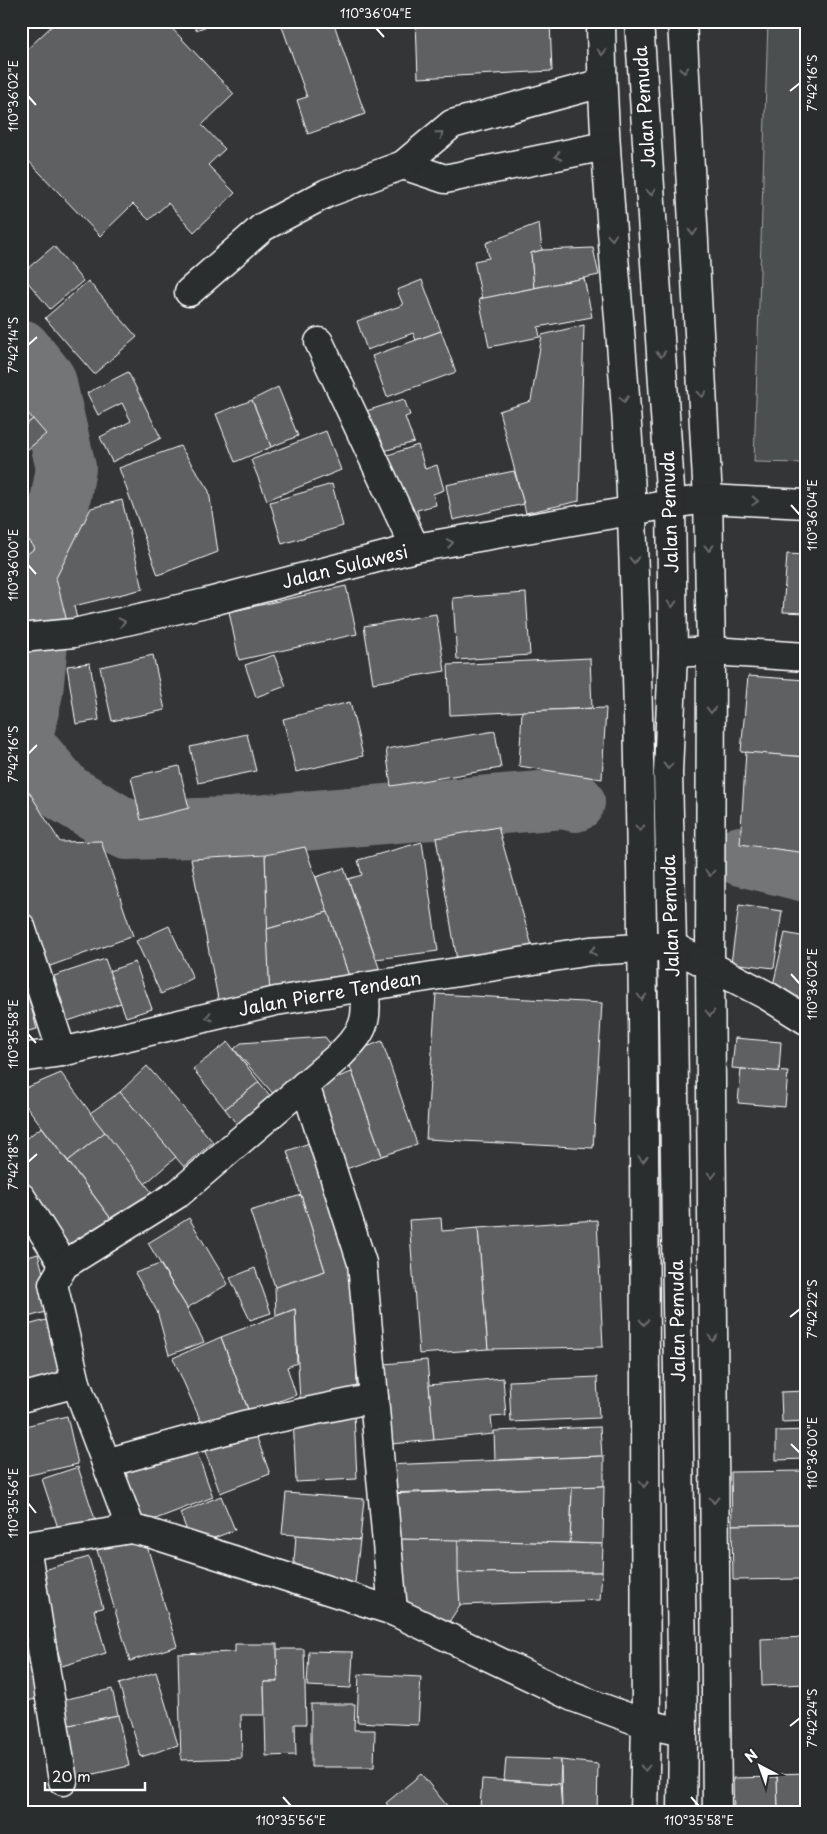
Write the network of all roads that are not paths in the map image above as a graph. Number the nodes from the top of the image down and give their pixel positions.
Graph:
1 (602, 21) edge
2 (640, 21) edge
3 (682, 21) edge
4 (602, 83) junction
5 (606, 146) junction
6 (403, 165) junction
7 (189, 292) dead end
8 (319, 342) dead end
9 (708, 499) junction
10 (671, 504) junction
11 (806, 504) edge
12 (632, 512) junction
13 (415, 548) junction
14 (24, 638) edge
15 (711, 650) junction
16 (673, 653) junction
17 (806, 657) edge
18 (21, 926) edge
19 (672, 946) junction
20 (642, 948) junction
21 (710, 964) junction
22 (364, 987) junction
23 (806, 1020) edge
24 (62, 1052) junction
25 (21, 1058) edge
26 (305, 1085) junction
27 (21, 1198) edge
28 (64, 1265) junction
29 (76, 1383) junction
30 (21, 1398) edge
31 (374, 1398) junction
32 (106, 1463) junction
33 (131, 1529) junction
34 (24, 1547) edge
35 (393, 1611) junction
36 (646, 1724) junction
37 (683, 1732) junction
38 (63, 1781) dead end
39 (644, 1813) edge
40 (682, 1813) edge
41 (717, 1813) edge

1 -> 4 street
2 -> 10 street, Jalan Pemuda
3 -> 9 street
4 - 5 street
6 -> 4 street
5 -> 6 street
5 -> 12 street
6 - 7 street
8 - 13 street
9 - 10 street, Jalan Sulawesi
9 -> 11 street, Jalan Sulawesi
9 -> 15 street
10 - 12 street, Jalan Sulawesi
10 -> 16 street, Jalan Pemuda
13 -> 12 street, Jalan Sulawesi
12 -> 20 street
14 -> 13 street, Jalan Sulawesi
15 - 16 street
15 - 17 street
15 -> 21 street
16 -> 19 street, Jalan Pemuda
18 - 24 street
19 - 20 street, Jalan Pierre Tendean
19 - 21 street
19 - 37 street, Jalan Pemuda
20 -> 22 street, Jalan Pierre Tendean
20 -> 36 street
21 - 23 street
21 -> 41 street
22 -> 24 street, Jalan Pierre Tendean
22 - 26 street
24 - 25 street, Jalan Pierre Tendean
26 - 28 street
26 - 31 street
27 - 28 street
28 - 29 street
29 - 30 street
29 - 32 street
31 - 32 street
31 - 35 street
32 - 33 street
33 - 34 street
33 - 35 street
34 - 38 street
35 - 36 street
36 - 37 street
36 -> 39 street
37 - 40 street, Jalan Pemuda

